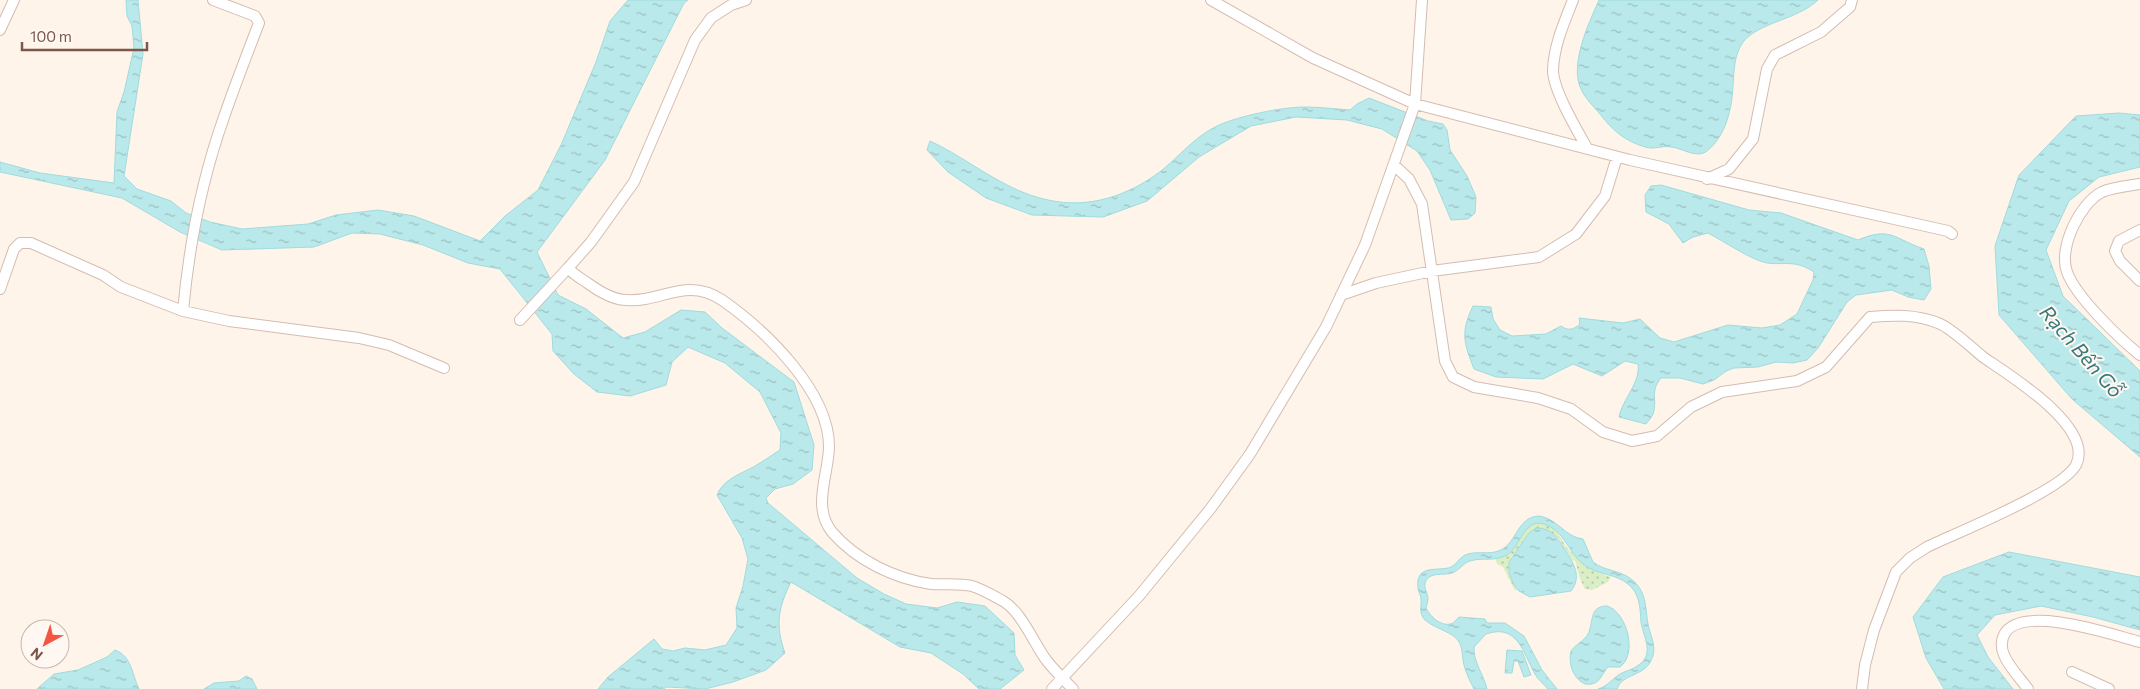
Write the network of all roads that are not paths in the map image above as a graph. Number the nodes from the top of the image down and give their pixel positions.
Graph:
1 (14, 0) edge
2 (213, 0) edge
3 (746, 0) edge
4 (1211, 0) edge
5 (1422, 0) edge
6 (1573, 0) edge
7 (1852, 0) edge
8 (0, 30) edge
9 (1415, 104) junction
10 (1587, 148) junction
11 (1617, 157) junction
12 (1394, 165) junction
13 (1707, 179) junction
14 (2140, 184) edge
15 (2140, 230) edge
16 (1952, 234) dead end
17 (568, 268) junction
18 (1432, 271) junction
19 (2138, 275) edge
20 (0, 290) edge
21 (1341, 295) junction
22 (183, 311) junction
23 (520, 320) dead end
24 (2140, 356) edge
25 (444, 368) dead end
26 (2140, 642) edge
27 (2072, 672) dead end
28 (1063, 679) junction
29 (1052, 689) edge
30 (1073, 689) edge
31 (1862, 689) edge
32 (2028, 689) edge
33 (2109, 689) edge

1 - 8 street
2 - 22 street
3 - 17 street
4 - 9 street
5 - 9 street
6 - 10 street
7 - 13 street
9 - 10 street
9 - 12 street
10 - 11 street
11 - 13 street
11 - 18 street
12 - 18 street
12 - 21 street
13 - 16 street
14 - 24 street
15 - 19 street
17 - 23 street
17 - 28 street
18 - 21 street
18 - 31 street
20 - 22 street
21 - 28 street
22 - 25 street
26 - 32 street
27 - 33 street
28 - 29 street
28 - 30 street

